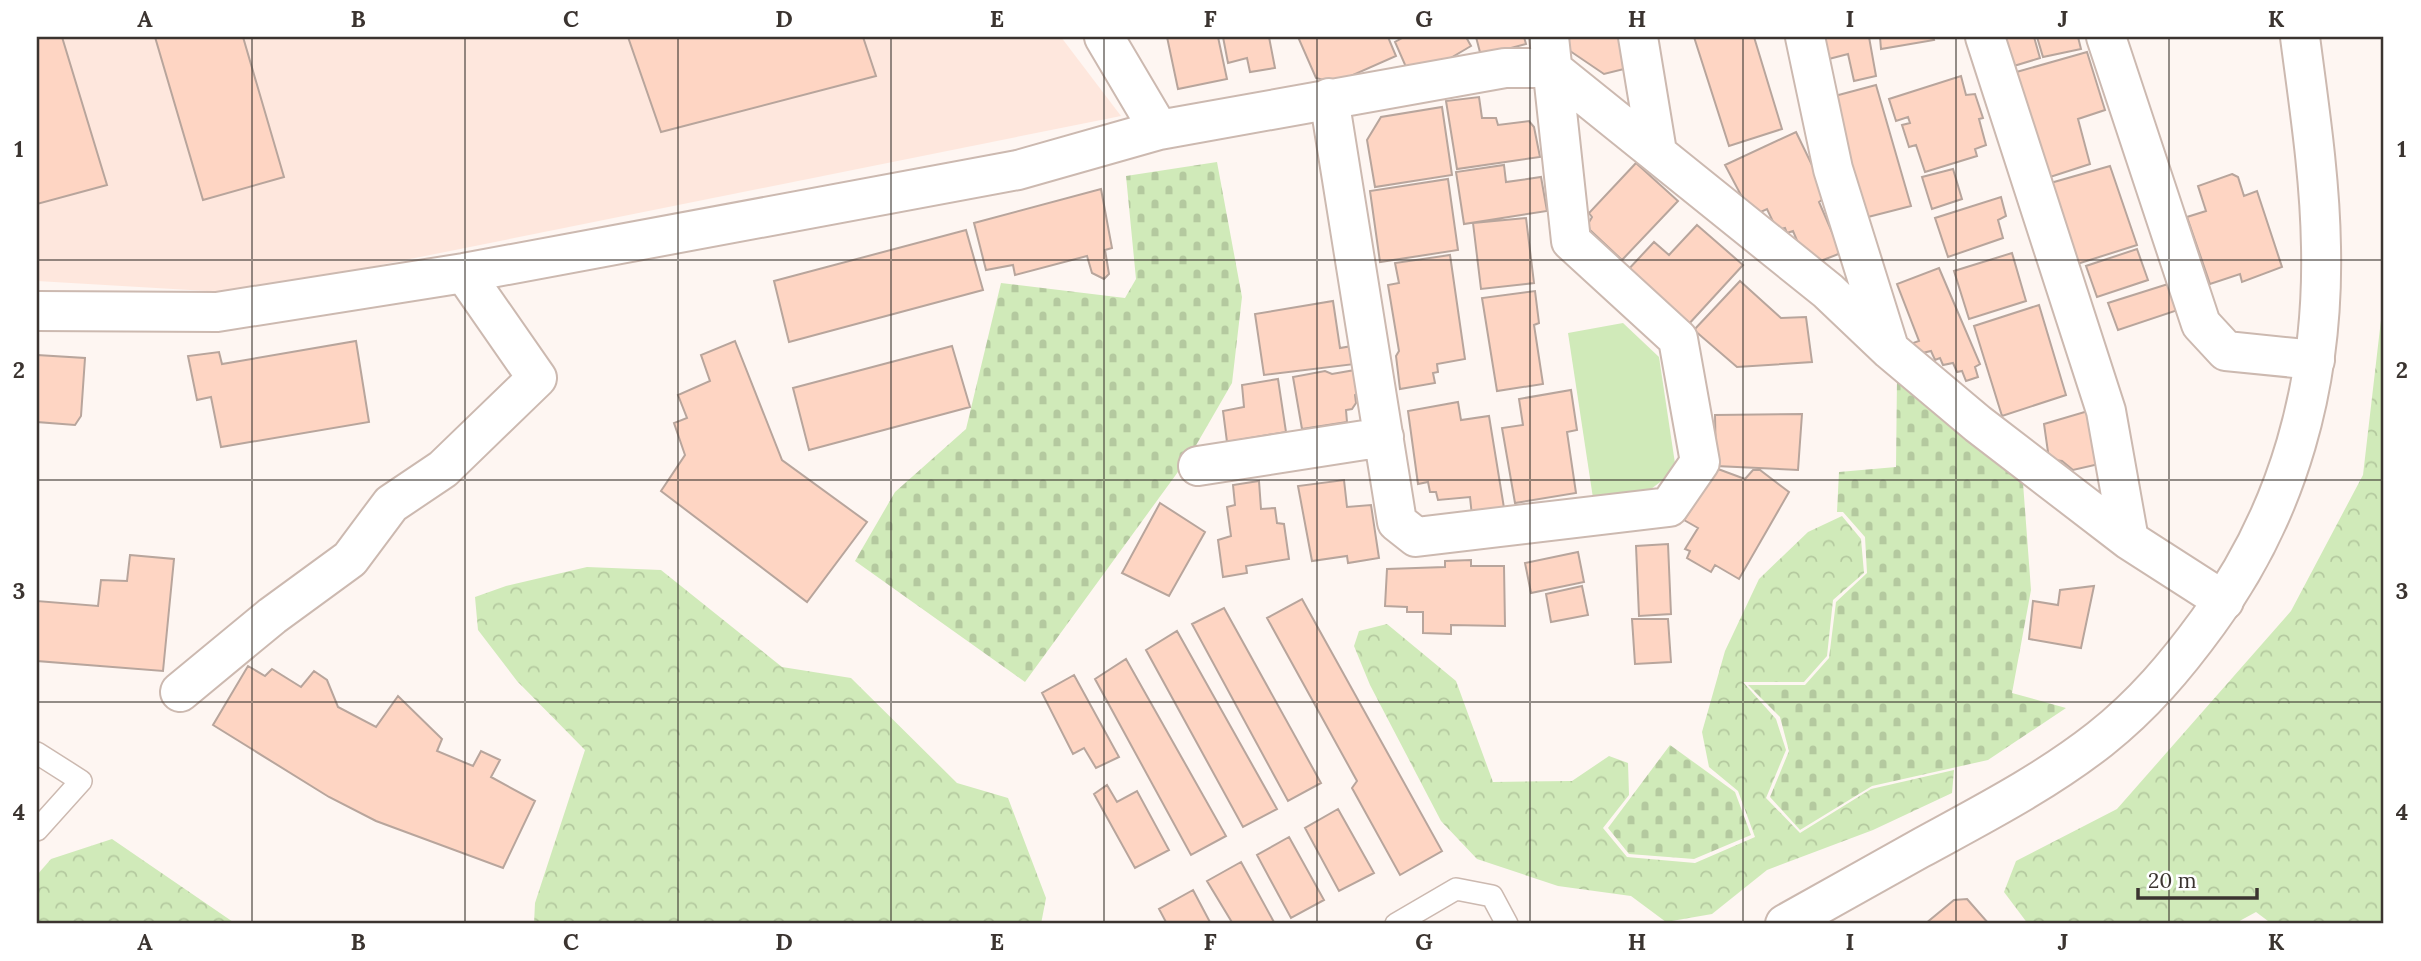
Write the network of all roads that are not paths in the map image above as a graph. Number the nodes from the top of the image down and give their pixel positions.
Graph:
1 (1104, 37) edge
2 (1638, 37) edge
3 (1805, 37) edge
4 (1985, 37) edge
5 (2106, 37) edge
6 (2300, 37) edge
7 (1550, 52) edge
8 (1329, 98) junction
9 (1159, 130) junction
10 (1657, 152) junction
11 (464, 273) junction
12 (37, 312) edge
13 (1890, 350) junction
14 (2315, 360) junction
15 (1384, 438) junction
16 (1198, 466) dead end
17 (2129, 540) junction
18 (2224, 601) junction
19 (180, 692) dead end
20 (37, 752) edge
21 (37, 830) edge
22 (1396, 924) edge
23 (1507, 924) edge
24 (1785, 924) edge

1 - 9 street
2 - 10 street
3 - 13 street
4 - 17 street
5 - 14 street
6 - 14 street
7 - 8 street
7 - 10 street
7 - 15 street
8 - 9 street
8 - 15 street
9 - 11 street
10 - 13 street
11 - 12 street
11 - 19 street
13 - 17 street
14 - 18 street
15 - 16 street
17 - 18 street
18 - 24 street
20 - 21 lane
22 - 23 lane

